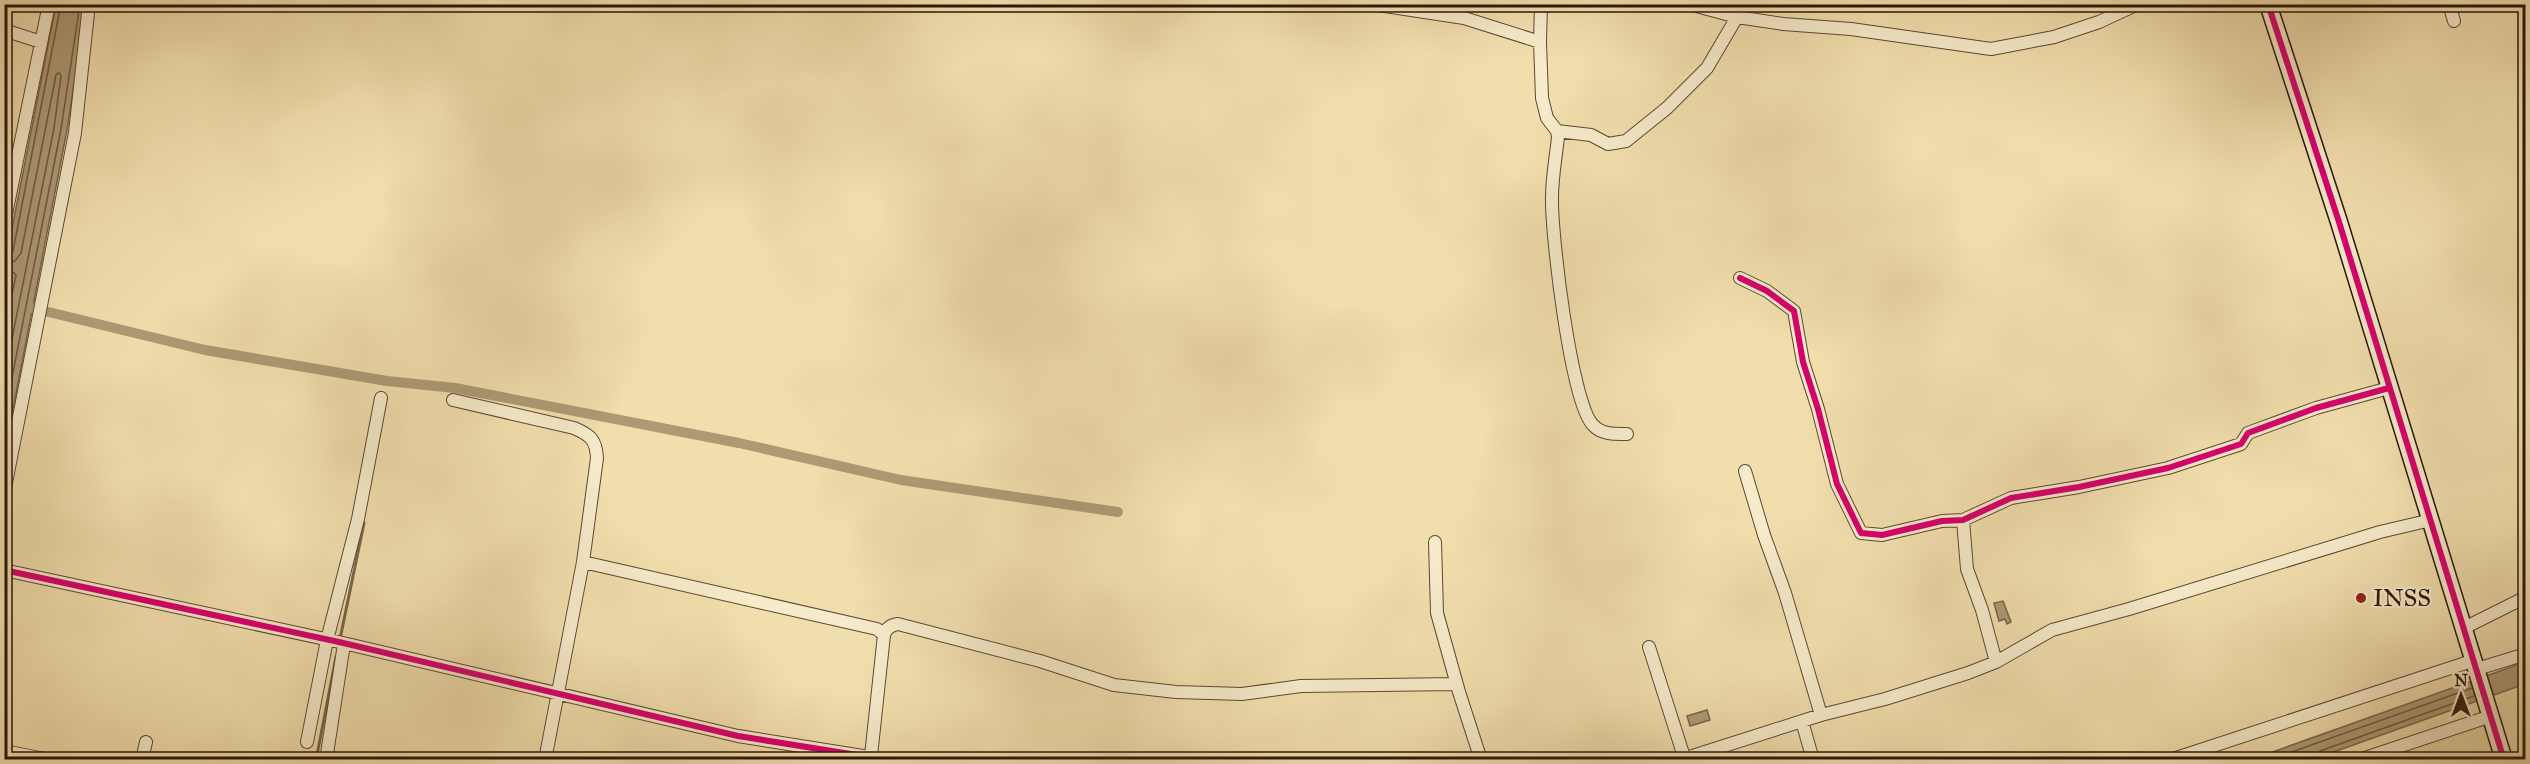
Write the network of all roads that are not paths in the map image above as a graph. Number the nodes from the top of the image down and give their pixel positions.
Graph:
1 (49, 4) edge
2 (89, 4) edge
3 (1372, 4) edge
4 (1541, 4) edge
5 (1689, 4) edge
6 (2138, 4) edge
7 (2268, 4) edge
8 (2449, 4) edge
9 (1737, 17) junction
10 (2454, 21) dead end
11 (4, 30) edge
12 (41, 42) junction
13 (1540, 42) junction
14 (1557, 131) junction
15 (4, 224) edge
16 (1740, 278) dead end
17 (2389, 388) junction
18 (381, 398) dead end
19 (453, 400) dead end
20 (1627, 434) dead end
21 (1745, 471) dead end
22 (4, 493) edge
23 (1963, 520) junction
24 (2431, 520) junction
25 (1435, 542) dead end
26 (583, 562) junction
27 (4, 570) edge
28 (2526, 597) edge
29 (2464, 628) junction
30 (884, 635) junction
31 (327, 640) junction
32 (345, 644) junction
33 (1649, 647) dead end
34 (2526, 654) edge
35 (1996, 662) junction
36 (2477, 669) junction
37 (1457, 684) junction
38 (557, 695) junction
39 (2490, 712) junction
40 (1821, 715) junction
41 (1802, 721) junction
42 (146, 742) dead end
43 (307, 742) dead end
44 (4, 751) edge
45 (874, 758) edge
46 (50, 759) edge
47 (142, 759) edge
48 (326, 759) edge
49 (545, 759) edge
50 (888, 759) edge
51 (1481, 759) edge
52 (1683, 759) edge
53 (1814, 759) edge
54 (2170, 759) edge
55 (2359, 759) edge
56 (2504, 759) edge

1 - 12 street
2 - 22 street
3 - 13 street
4 - 13 street
5 - 9 street
6 - 9 street
7 - 17 street
8 - 10 street
9 - 14 street
11 - 12 street
12 - 15 street
13 - 14 street
14 - 20 street
16 - 23 street
17 - 23 street
17 - 24 street
18 - 31 street
19 - 26 street
21 - 40 street
23 - 35 street
24 - 29 street
24 - 35 street
25 - 37 street
26 - 30 street
26 - 38 street
27 - 31 street
28 - 29 street
29 - 36 street
30 - 37 street
30 - 45 street
31 - 32 street
31 - 43 street
32 - 38 street
32 - 48 street
33 - 52 street
34 - 36 street
35 - 40 street
36 - 39 street
36 - 54 street
37 - 51 street
38 - 45 street
38 - 49 street
39 - 55 street
39 - 56 street
40 - 41 street
41 - 52 street
41 - 53 street
42 - 47 street
44 - 46 street
45 - 50 street

